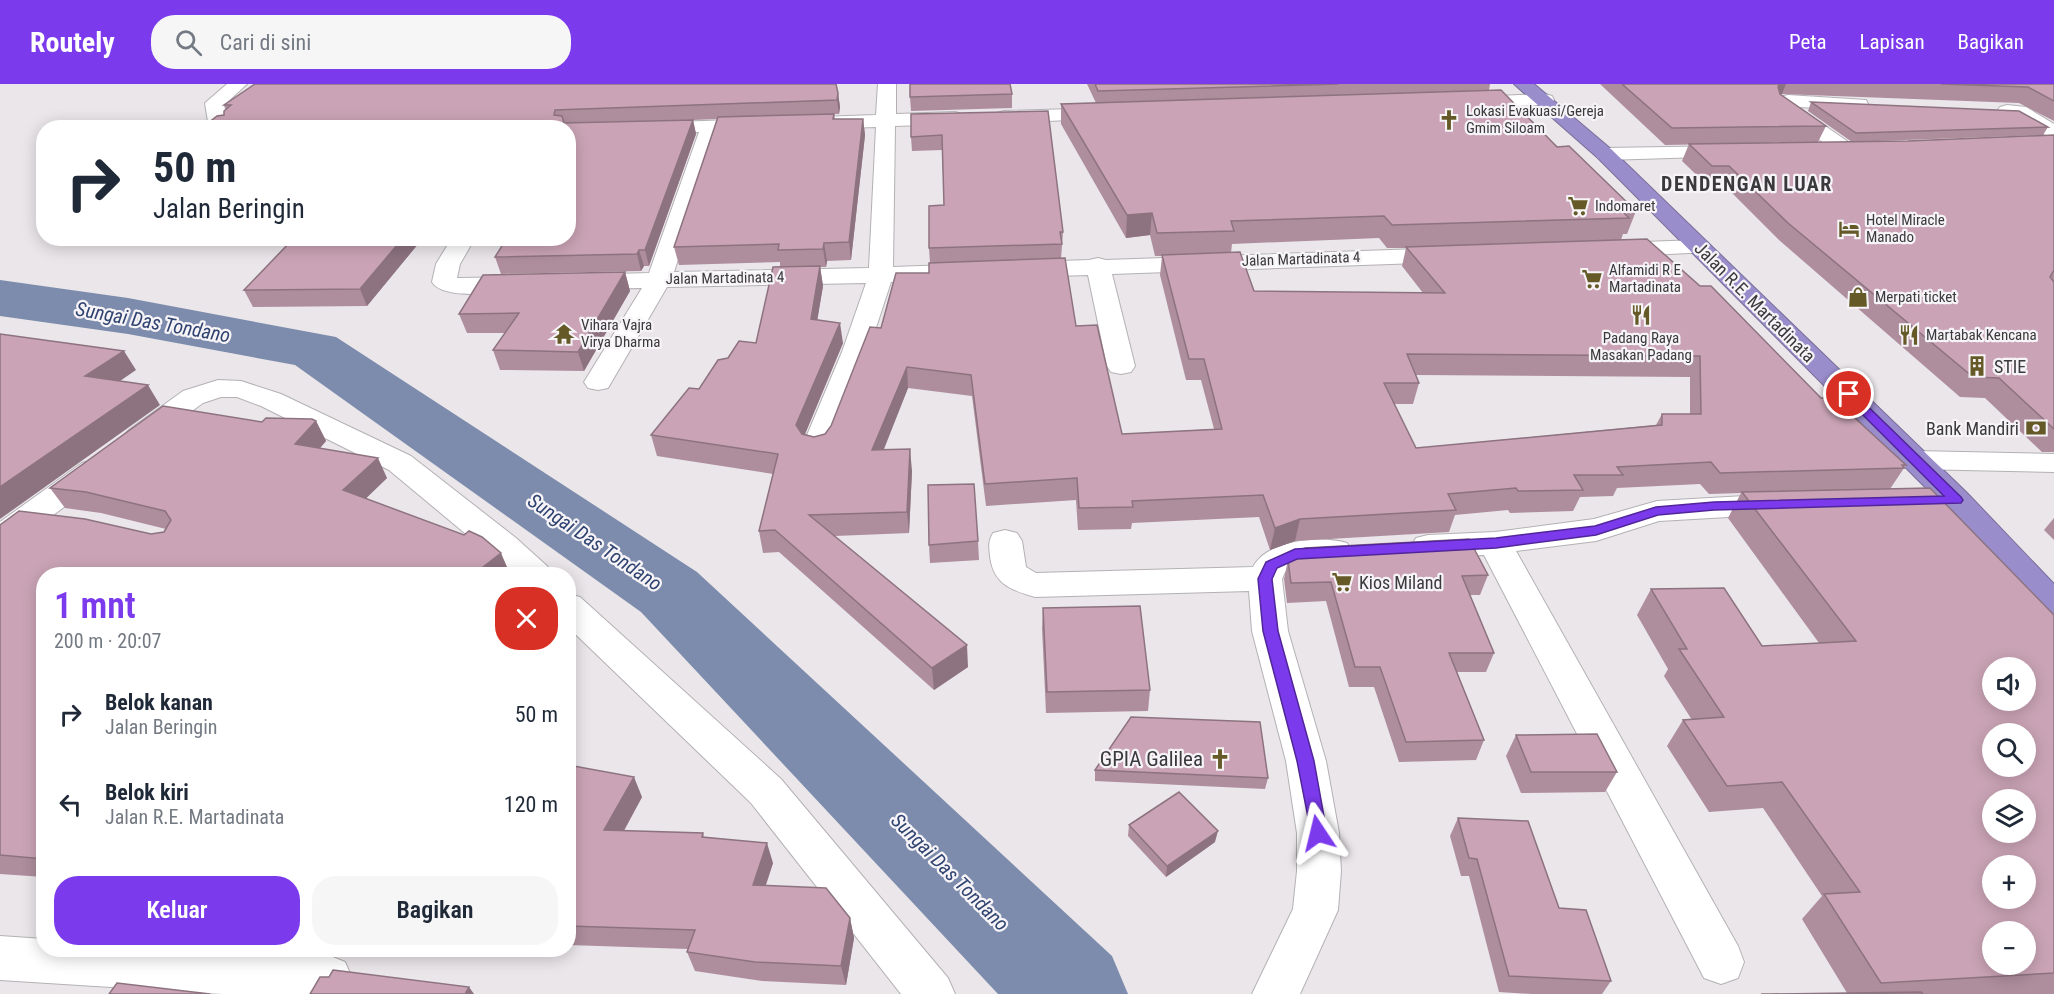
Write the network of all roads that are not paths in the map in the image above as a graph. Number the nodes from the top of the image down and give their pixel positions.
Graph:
1 (238, 84) edge
2 (887, 84) edge
3 (1523, 84) edge
4 (1545, 100) junction
5 (1451, 103) edge
6 (1873, 105) edge
7 (1984, 110) edge
8 (1122, 113) edge
9 (216, 120) edge
10 (887, 120) junction
11 (711, 127) junction
12 (576, 130) edge
13 (2054, 132) edge
14 (2054, 143) edge
15 (2031, 144) edge
16 (1813, 150) edge
17 (1847, 150) junction
18 (1868, 150) edge
19 (1747, 152) edge
20 (1605, 154) junction
21 (459, 246) edge
22 (1699, 247) junction
23 (1593, 250) edge
24 (1475, 254) edge
25 (1098, 266) junction
26 (881, 274) junction
27 (659, 280) junction
28 (1121, 366) dead end
29 (598, 382) dead end
30 (817, 447) edge
31 (1915, 460) junction
32 (2054, 464) edge
33 (1956, 500) junction
34 (1910, 501) edge
35 (1807, 504) edge
36 (27, 517) junction
37 (69, 522) edge
38 (0, 538) edge
39 (1005, 542) dead end
40 (1496, 543) junction
41 (527, 567) edge
42 (1265, 579) junction
43 (2054, 606) edge
44 (576, 613) edge
45 (0, 958) edge
46 (1721, 962) dead end
47 (321, 994) edge
48 (931, 994) edge
49 (1276, 994) edge

1 - 9 street
2 - 10 street
3 - 4 highway, Jalan R.E. Martadinata
4 - 5 street
4 - 20 highway, Jalan R.E. Martadinata
6 - 17 street
7 - 13 street
8 - 10 street
10 - 11 street
10 - 26 street
11 - 12 street
11 - 27 street
14 - 15 street
16 - 17 street
17 - 18 street
19 - 20 street
20 - 22 highway, Jalan R.E. Martadinata
21 - 27 street, Jalan Martadinata 4
22 - 23 street
22 - 31 highway, Jalan R.E. Martadinata
24 - 25 street, Jalan Martadinata 4
25 - 26 street, Jalan Martadinata 4
25 - 28 street
26 - 27 street, Jalan Martadinata 4
26 - 30 street
27 - 29 street
31 - 32 street
31 - 33 highway, Jalan R.E. Martadinata
33 - 34 street
33 - 43 highway, Jalan R.E. Martadinata
35 - 40 street
36 - 37 street
36 - 38 street
36 - 41 street
39 - 42 street
40 - 42 street
40 - 46 street
42 - 49 street
44 - 48 street
45 - 47 street

